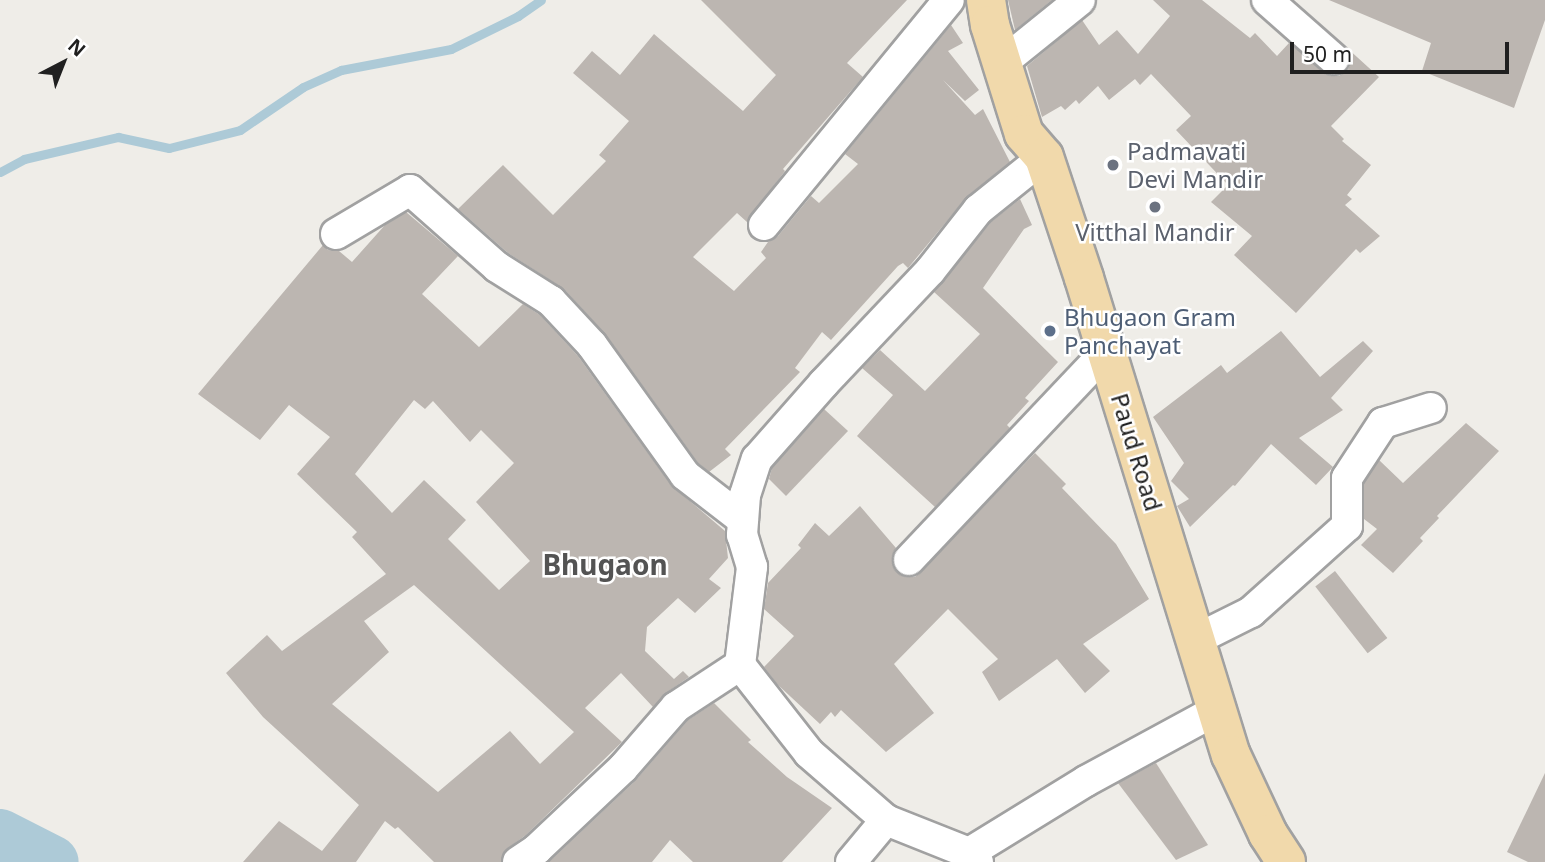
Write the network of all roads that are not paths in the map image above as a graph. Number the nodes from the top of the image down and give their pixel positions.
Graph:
1 (949, 0) edge
2 (986, 0) edge
3 (1080, 0) edge
4 (1266, 0) edge
5 (1334, 58) dead end
6 (1002, 63) junction
7 (1044, 157) junction
8 (764, 225) dead end
9 (336, 234) dead end
10 (1106, 352) junction
11 (1431, 408) dead end
12 (743, 520) junction
13 (909, 560) dead end
14 (1195, 640) junction
15 (740, 666) junction
16 (1217, 710) junction
17 (886, 820) junction
18 (973, 857) edge
19 (518, 862) edge
20 (851, 862) edge
21 (1286, 862) edge

1 - 8 street
2 - 6 main road, Paud Road
3 - 6 street
4 - 5 street
6 - 7 main road, Paud Road
7 - 10 main road, Paud Road
7 - 12 street
9 - 12 street
10 - 13 street
10 - 14 main road, Paud Road
11 - 14 street
12 - 15 street
14 - 16 main road, Paud Road
15 - 17 street
15 - 19 street
16 - 18 street
16 - 21 main road, Paud Road
17 - 18 street
17 - 20 street

